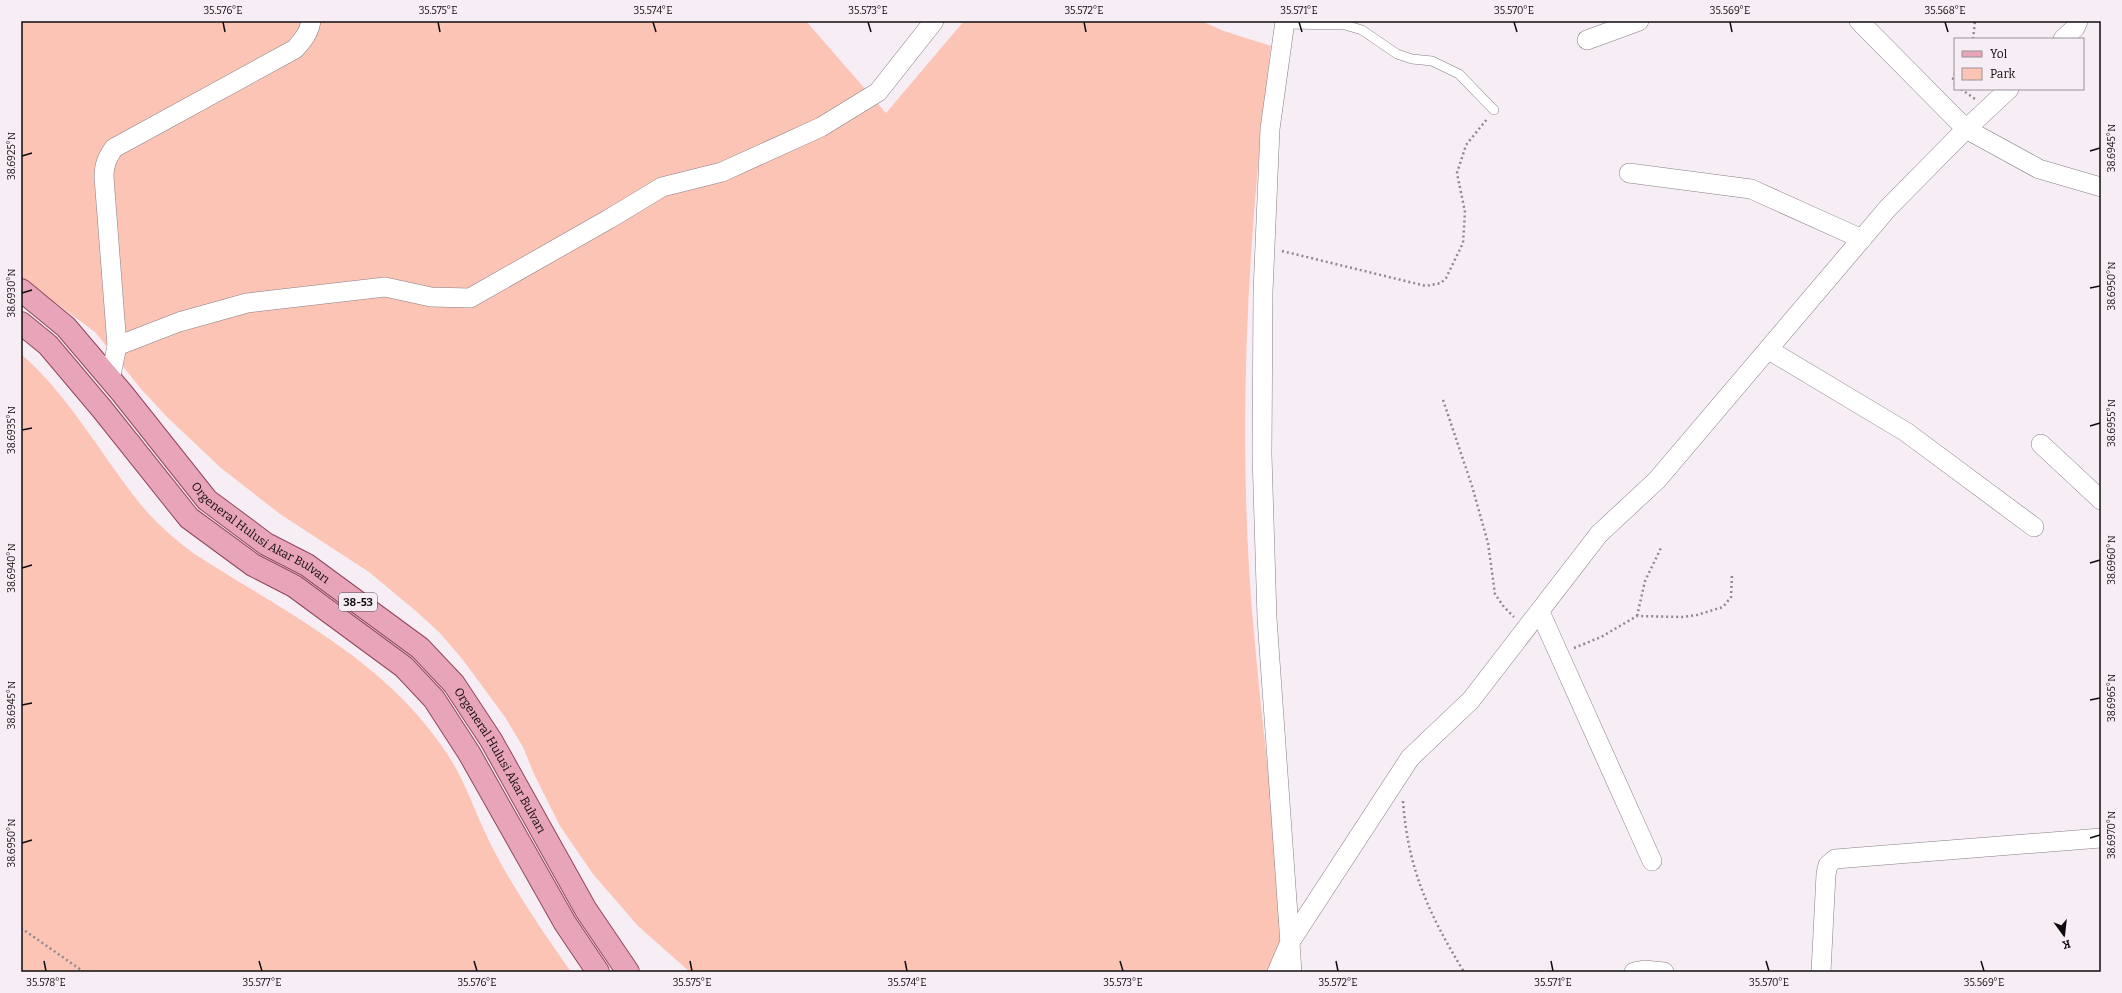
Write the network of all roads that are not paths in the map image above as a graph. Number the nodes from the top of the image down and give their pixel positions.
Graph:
1 (311, 21) edge
2 (934, 21) edge
3 (1639, 21) edge
4 (1859, 21) edge
5 (2078, 21) edge
6 (1285, 23) edge
7 (2064, 38) edge
8 (1587, 40) dead end
9 (2008, 90) edge
10 (1494, 110) road end
11 (1966, 129) junction
12 (1629, 173) dead end
13 (2101, 187) edge
14 (1862, 239) junction
15 (21, 290) edge
16 (21, 323) edge
17 (117, 346) junction
18 (1769, 350) junction
19 (110, 380) junction
20 (2041, 444) dead end
21 (2101, 500) edge
22 (2034, 527) dead end
23 (1535, 619) junction
24 (2101, 838) edge
25 (1652, 861) dead end
26 (1290, 942) junction
27 (598, 972) edge
28 (628, 972) edge
29 (1277, 972) edge
30 (1292, 972) edge
31 (1634, 972) edge
32 (1664, 972) edge
33 (1821, 972) edge

1 - 17 street
2 - 17 street
3 - 8 street
4 - 11 street
5 - 7 street
6 - 10 lane
6 - 26 street
9 - 11 street
11 - 13 street
11 - 14 street
12 - 14 street
14 - 18 street
15 - 19 main road, Orgeneral Hulusi Akar Bulvarı / 38-53
16 - 27 main road, Orgeneral Hulusi Akar Bulvarı / 38-53
17 - 19 street
18 - 22 street
18 - 23 street
19 - 28 main road, Orgeneral Hulusi Akar Bulvarı / 38-53
20 - 21 street
23 - 25 street
23 - 26 street
24 - 33 street
26 - 29 street
26 - 30 street
31 - 32 street

